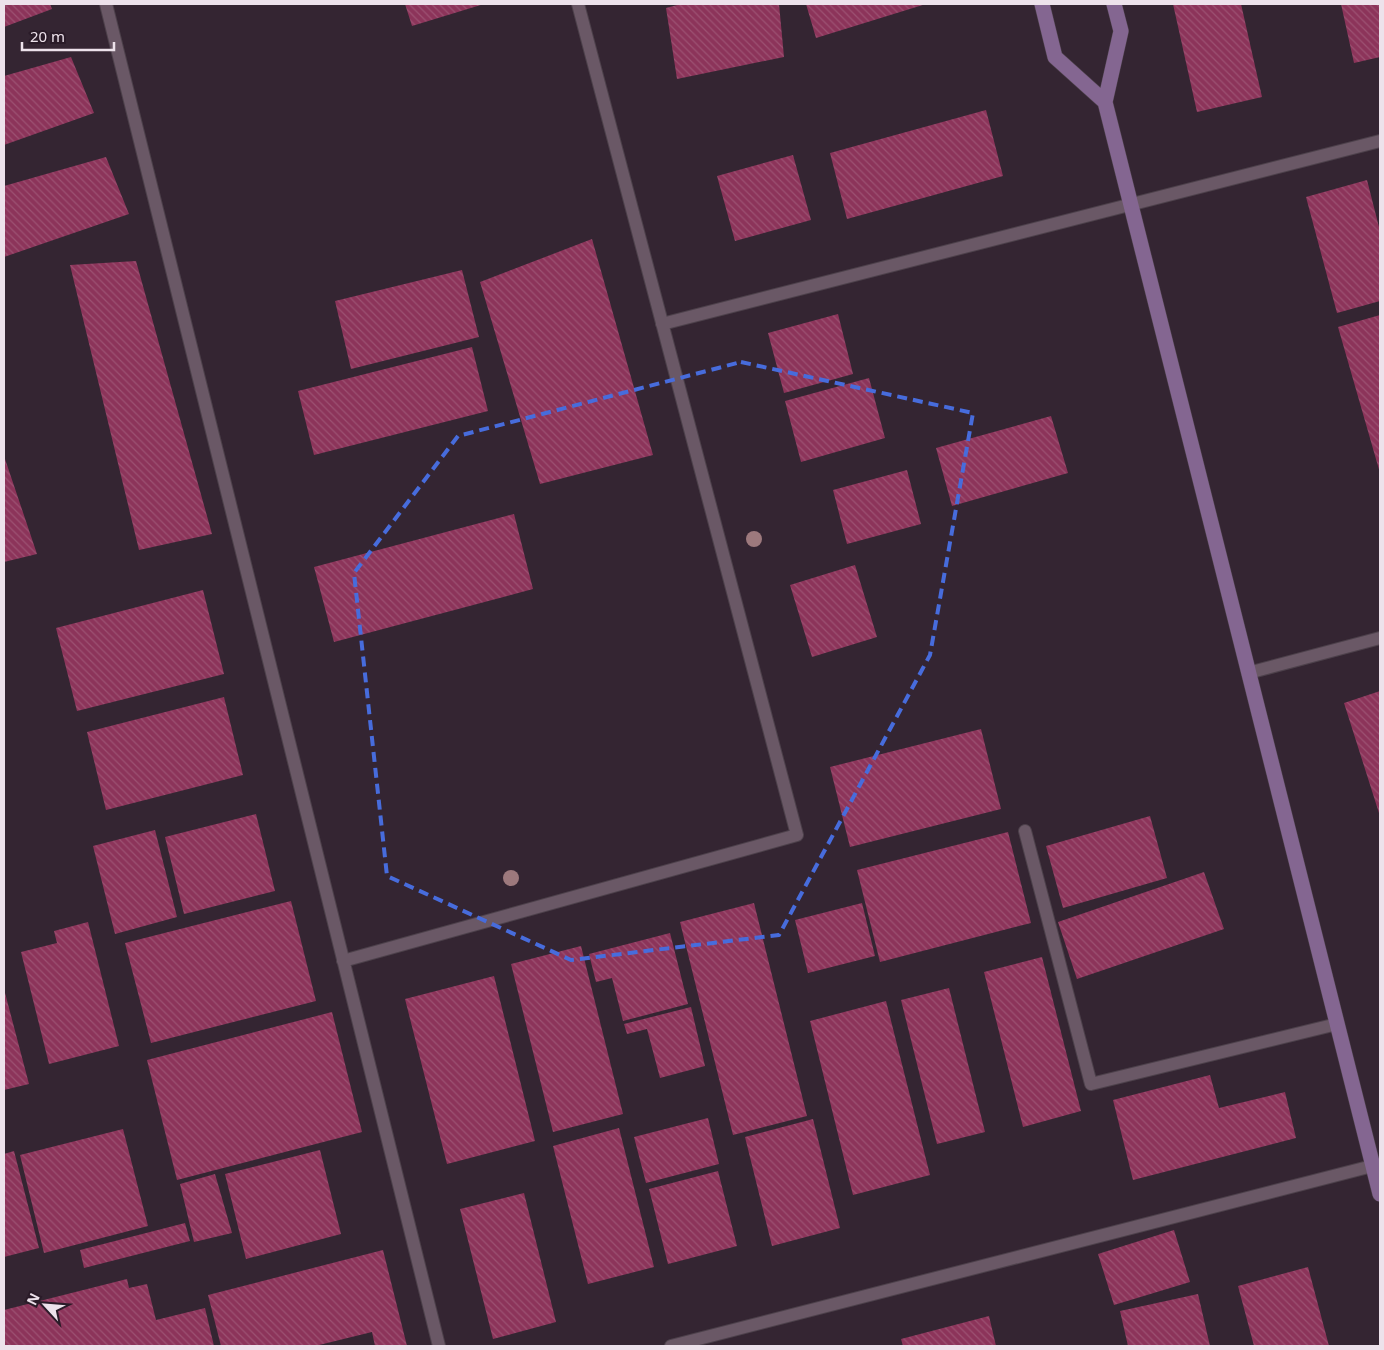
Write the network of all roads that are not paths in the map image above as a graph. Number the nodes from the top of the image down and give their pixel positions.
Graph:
1 (106, 4) edge
2 (578, 4) edge
3 (1042, 4) edge
4 (1114, 4) edge
5 (1105, 102) junction
6 (1380, 141) edge
7 (1130, 205) junction
8 (662, 324) junction
9 (1380, 638) edge
10 (1248, 673) junction
11 (1025, 831) dead end
12 (343, 960) junction
13 (1337, 1024) junction
14 (1377, 1165) edge
15 (1380, 1194) edge
16 (439, 1346) edge
17 (671, 1346) edge

1 - 12 lane
2 - 8 lane
3 - 5 street
4 - 5 street
5 - 7 street
6 - 7 lane
7 - 8 lane
7 - 10 street
8 - 12 lane
9 - 10 lane
10 - 13 street
11 - 13 lane
12 - 16 lane
13 - 14 street
14 - 15 street
14 - 17 lane

